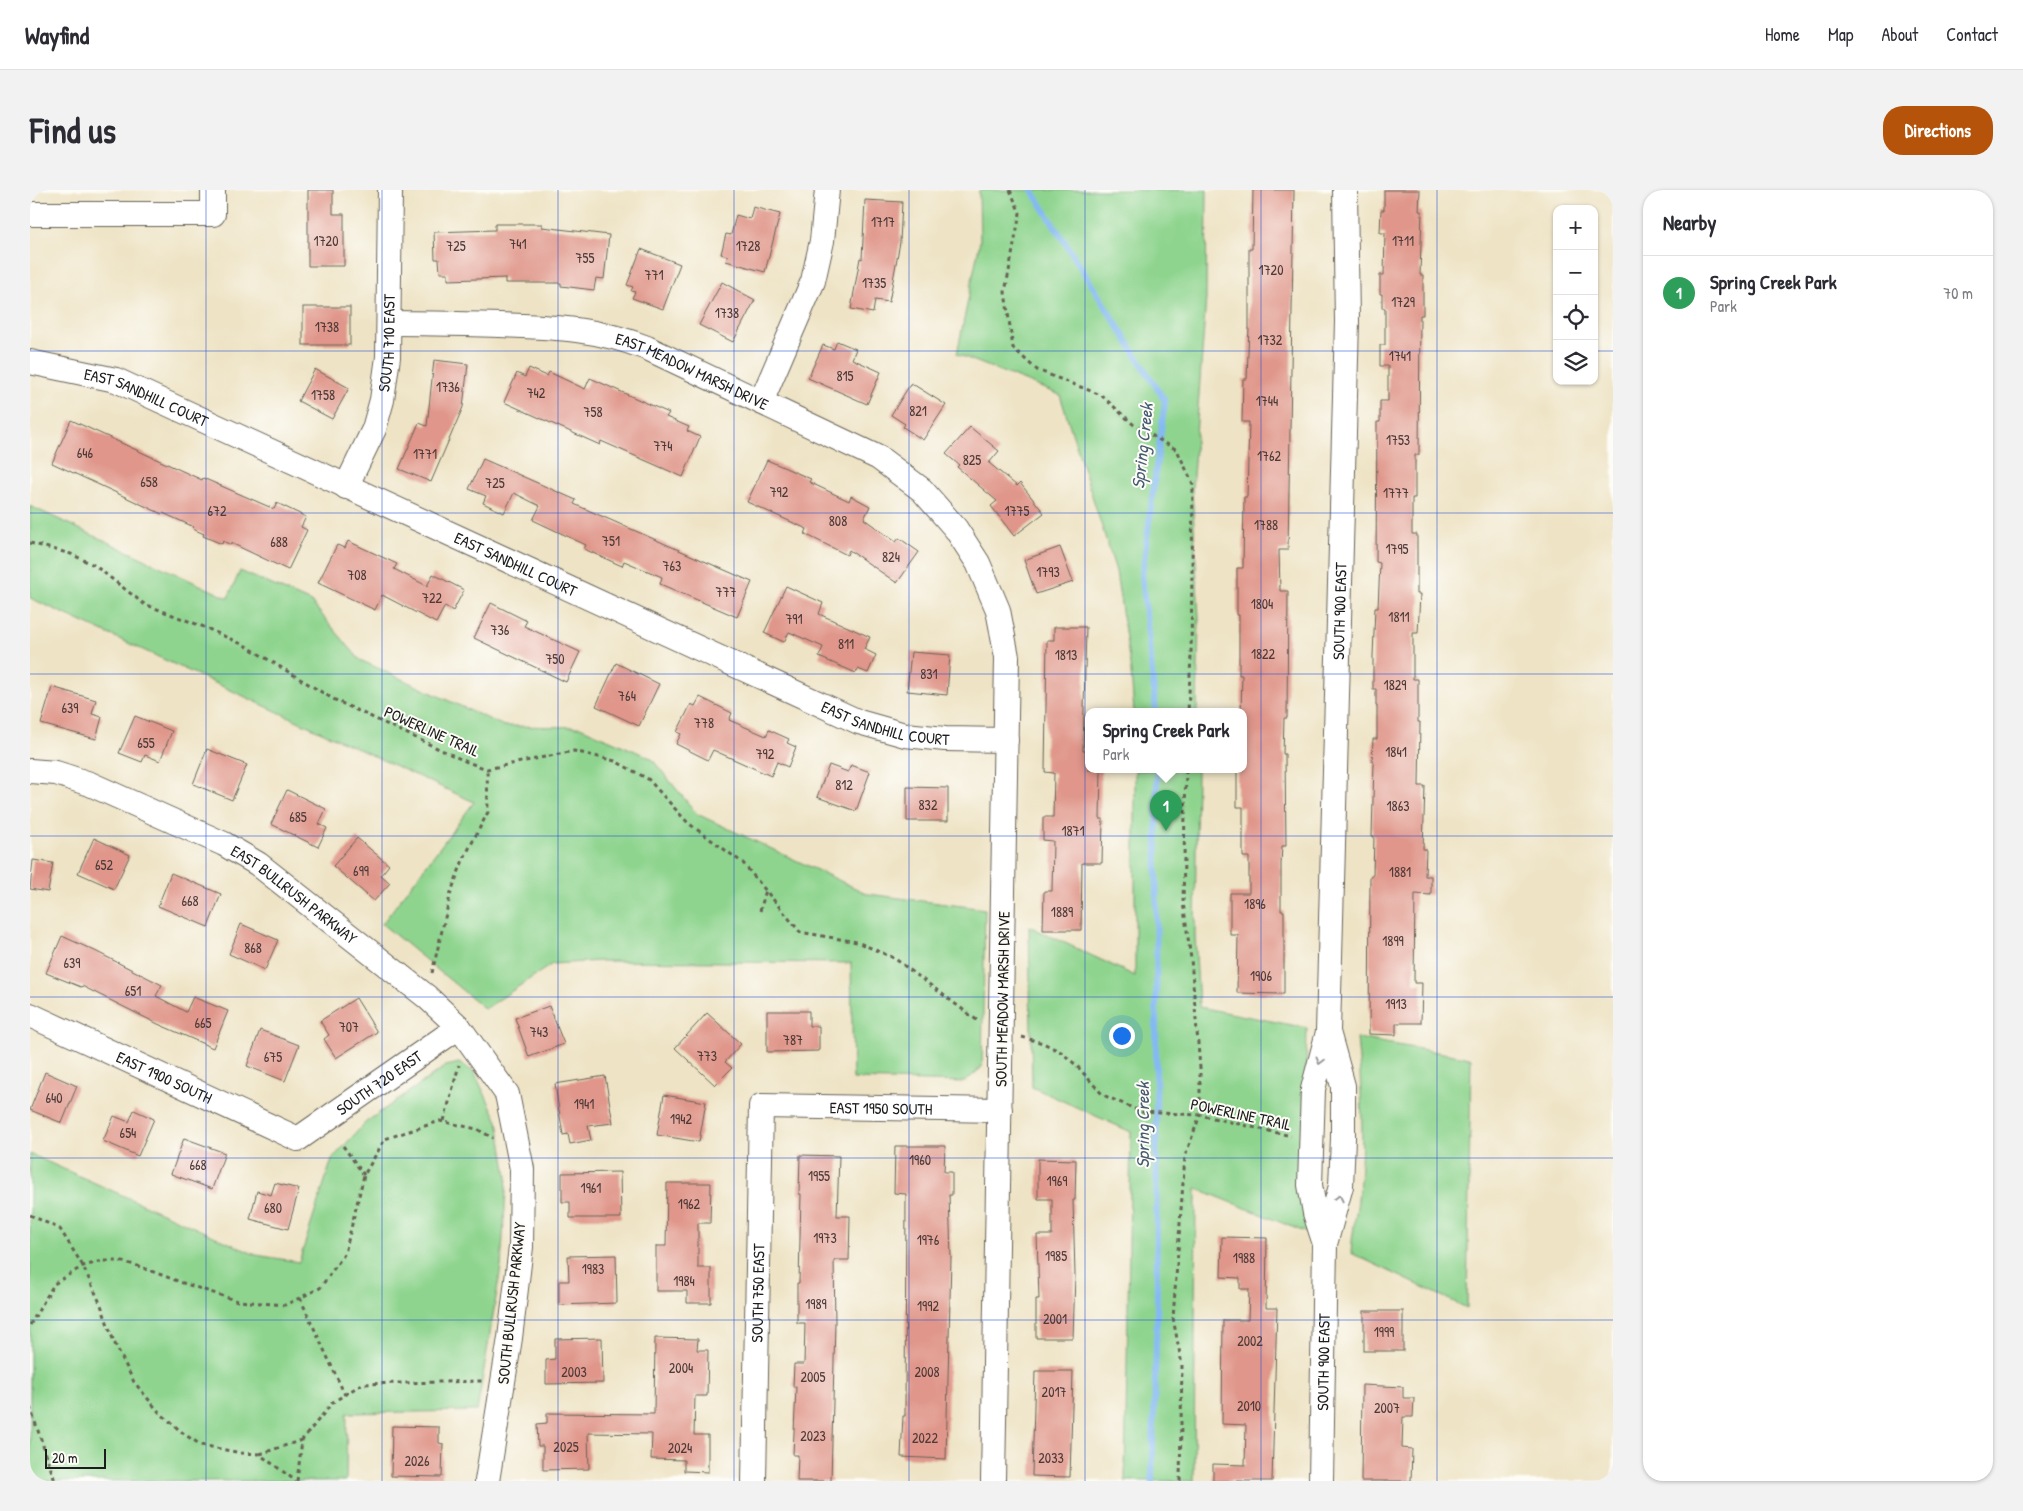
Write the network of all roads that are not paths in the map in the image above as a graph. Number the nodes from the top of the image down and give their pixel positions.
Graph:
1 (213, 190) edge
2 (390, 190) edge
3 (827, 190) edge
4 (1345, 190) edge
5 (30, 214) edge
6 (389, 323) junction
7 (30, 362) edge
8 (761, 402) junction
9 (346, 487) junction
10 (956, 529) joint
11 (1006, 740) junction
12 (30, 771) edge
13 (30, 1015) edge
14 (459, 1027) junction
15 (1328, 1032) junction
16 (507, 1094) joint
17 (761, 1106) joint
18 (1000, 1110) junction
19 (298, 1139) joint
20 (1325, 1244) junction
21 (487, 1481) edge
22 (754, 1481) edge
23 (993, 1481) edge
24 (1321, 1481) edge

1 - 5 street
2 - 6 street, SOUTH 710 EAST
3 - 8 street
4 - 15 street, SOUTH 900 EAST
6 - 8 street, EAST MEADOW MARSH DRIVE
6 - 9 street, SOUTH 710 EAST
7 - 9 street, EAST SANDHILL COURT
8 - 10 street, EAST MEADOW MARSH DRIVE
9 - 11 street, EAST SANDHILL COURT
10 - 11 street, SOUTH MEADOW MARSH DRIVE
11 - 18 street, SOUTH MEADOW MARSH DRIVE
12 - 14 street, EAST BULLRUSH PARKWAY
13 - 19 street, EAST 1900 SOUTH
14 - 16 street, EAST BULLRUSH PARKWAY
14 - 19 street, SOUTH 720 EAST
15 -> 20 street, SOUTH 900 EAST
20 -> 15 street, SOUTH 900 EAST
16 - 21 street, SOUTH BULLRUSH PARKWAY
17 - 18 street, EAST 1950 SOUTH
17 - 22 street, SOUTH 750 EAST
18 - 23 street, SOUTH MEADOW MARSH DRIVE
20 - 24 street, SOUTH 900 EAST

